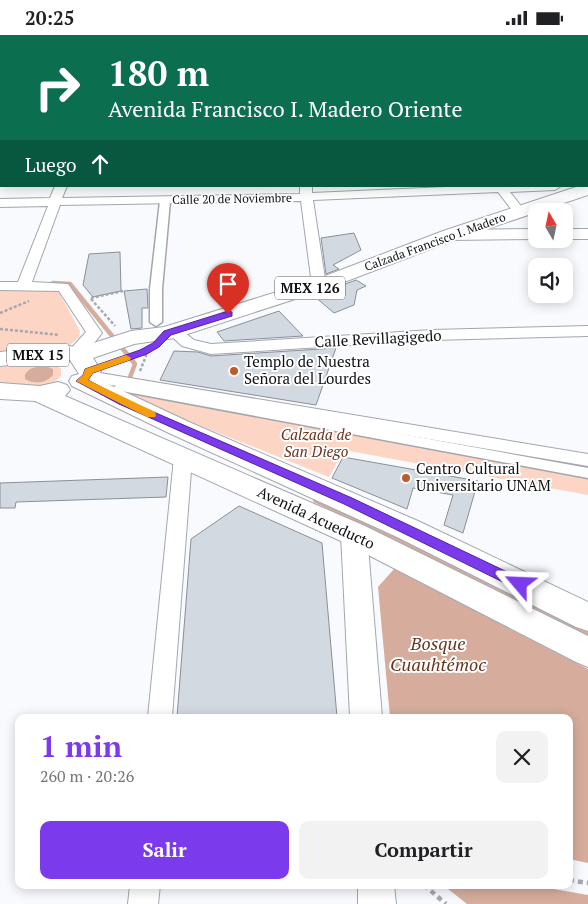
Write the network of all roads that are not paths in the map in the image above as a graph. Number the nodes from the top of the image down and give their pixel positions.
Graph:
1 (61, 187) edge
2 (500, 187) edge
3 (585, 187) edge
4 (306, 192) edge
5 (165, 201) junction
6 (54, 202) junction
7 (0, 203) edge
8 (519, 211) junction
9 (528, 234) edge
10 (573, 234) edge
11 (588, 234) edge
12 (450, 235) junction
13 (0, 285) edge
14 (320, 285) junction
15 (24, 286) junction
16 (166, 329) junction
17 (588, 331) edge
18 (0, 359) edge
19 (82, 367) junction
20 (121, 387) dead end
21 (0, 391) edge
22 (40, 394) junction
23 (184, 458) junction
24 (588, 460) edge
25 (588, 473) edge
26 (354, 534) junction
27 (588, 617) edge
28 (588, 651) edge
29 (160, 714) edge
30 (366, 714) edge
31 (145, 889) edge
32 (376, 889) edge
33 (143, 904) edge
34 (377, 904) edge

1 - 6 street
2 - 4 street, Calle 20 de Noviembre
2 - 8 street
3 - 8 main road, Calzada Francisco I. Madero / MEX 126
4 - 5 street, Calle 20 de Noviembre
4 - 14 street
5 - 6 street, Calle 20 de Noviembre
5 - 16 street
6 - 7 street, Calle 20 de Noviembre
6 - 15 street
8 - 12 main road, Calzada Francisco I. Madero / MEX 126
9 - 12 street
10 - 11 street
12 - 14 main road, Calzada Francisco I. Madero / MEX 126
13 - 15 street
14 - 16 main road, Calzada Francisco I. Madero / MEX 126
15 - 19 street
16 - 17 street, Calle Revillagigedo
16 - 19 main road, MEX 126
18 - 19 main road, MEX 15
19 - 22 main road, MEX 15
19 - 24 street
19 - 27 main road, Avenida Acueducto / MEX 15
20 - 25 street
21 - 22 main road, MEX 15
22 - 23 main road, Avenida Acueducto / MEX 15
23 - 26 main road, Avenida Acueducto / MEX 15
23 - 29 street
26 - 28 main road, Avenida Acueducto / MEX 15
26 - 30 street
31 - 33 street
32 - 34 street

